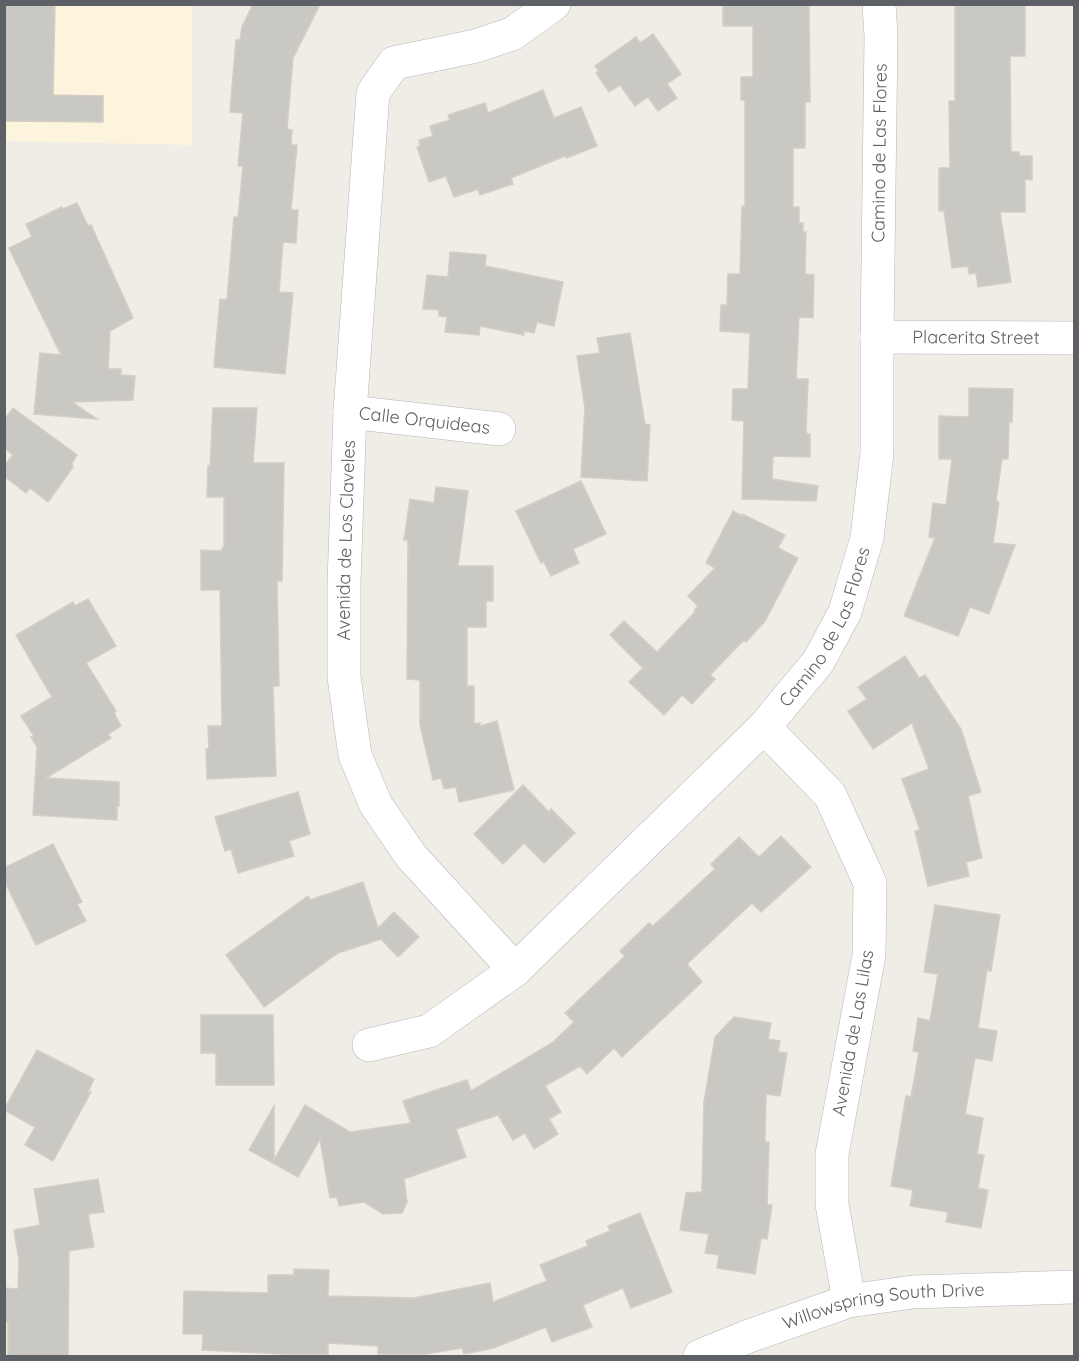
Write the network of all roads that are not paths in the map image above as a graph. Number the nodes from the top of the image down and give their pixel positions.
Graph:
1 (554, 4) edge
2 (879, 4) edge
3 (877, 337) junction
4 (1074, 338) edge
5 (350, 412) junction
6 (499, 429) dead end
7 (764, 727) junction
8 (515, 970) junction
9 (369, 1045) dead end
10 (1074, 1287) edge
11 (849, 1301) junction
12 (700, 1356) edge

1 - 5 street, Avenida de Los Claveles
2 - 3 street, Camino de Las Flores
3 - 4 street, Placerita Street
3 - 7 street, Camino de Las Flores
5 - 6 street, Calle Orquideas
5 - 8 street, Avenida de Los Claveles
7 - 8 street, Camino de Las Flores
7 - 11 street, Avenida de Las Lilas
8 - 9 street, Camino de Las Flores
10 - 11 street, Willowspring South Drive
11 - 12 street, Willowspring South Drive

